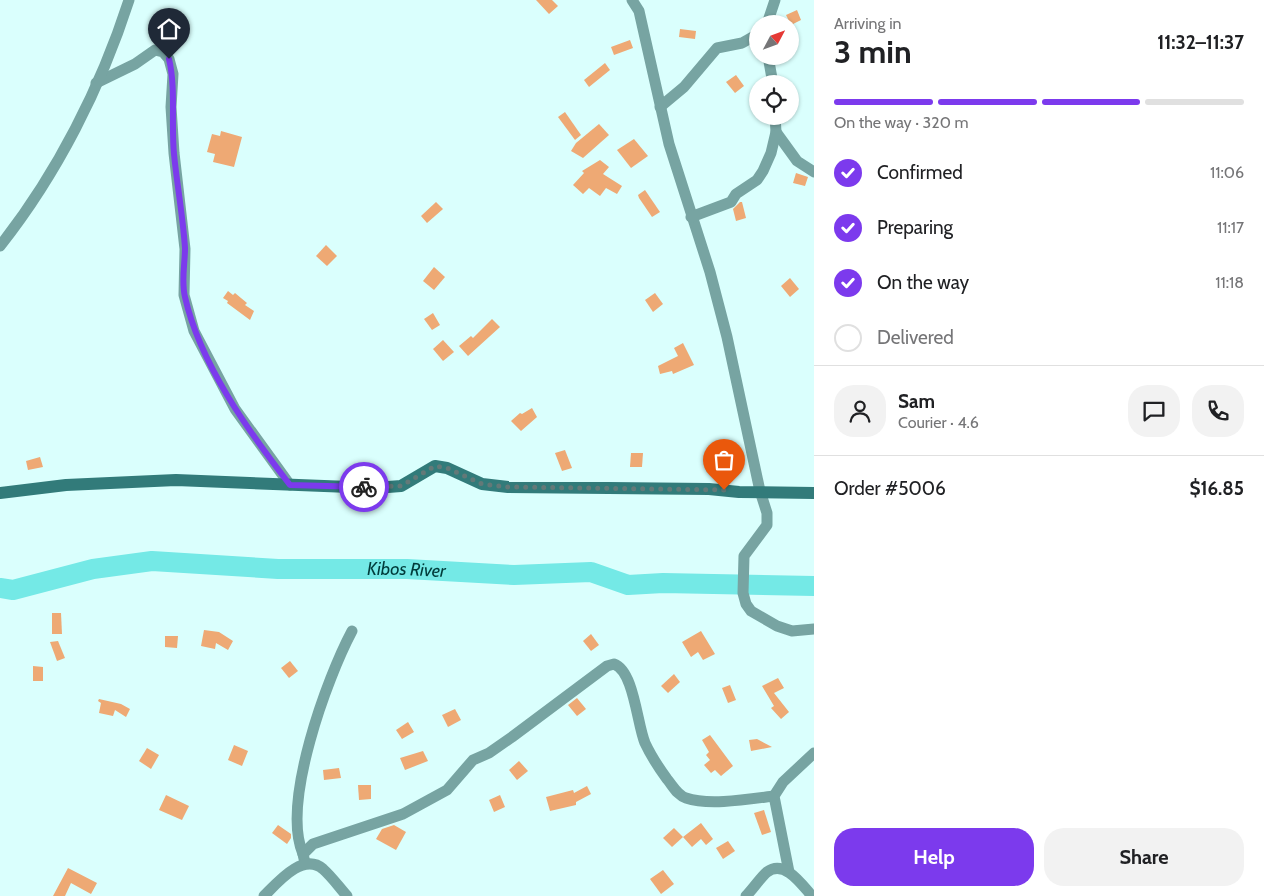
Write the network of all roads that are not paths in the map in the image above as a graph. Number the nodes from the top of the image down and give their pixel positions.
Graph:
1 (129, 0) edge
2 (632, 0) edge
3 (775, 0) edge
4 (770, 15) edge
5 (749, 40) edge
6 (96, 84) junction
7 (660, 107) junction
8 (776, 125) edge
9 (776, 132) junction
10 (814, 172) edge
11 (691, 217) junction
12 (2, 239) edge
13 (290, 485) junction
14 (760, 491) junction
15 (0, 493) edge
16 (814, 493) edge
17 (814, 629) edge
18 (352, 631) dead end
19 (814, 753) edge
20 (774, 796) junction
21 (304, 858) junction
22 (789, 872) junction
23 (264, 896) edge
24 (347, 896) edge
25 (746, 896) edge
26 (812, 896) edge

1 - 6 street
2 - 7 street
3 - 4 street
5 - 7 street
6 - 12 street
6 - 13 street
7 - 11 street
8 - 9 street
9 - 10 street
9 - 11 street
11 - 14 street
13 - 14 main road
13 - 15 main road
14 - 16 main road
14 - 17 street
18 - 21 street
19 - 20 street
20 - 21 street
20 - 22 street
21 - 23 street
21 - 24 street
22 - 25 street
22 - 26 street

